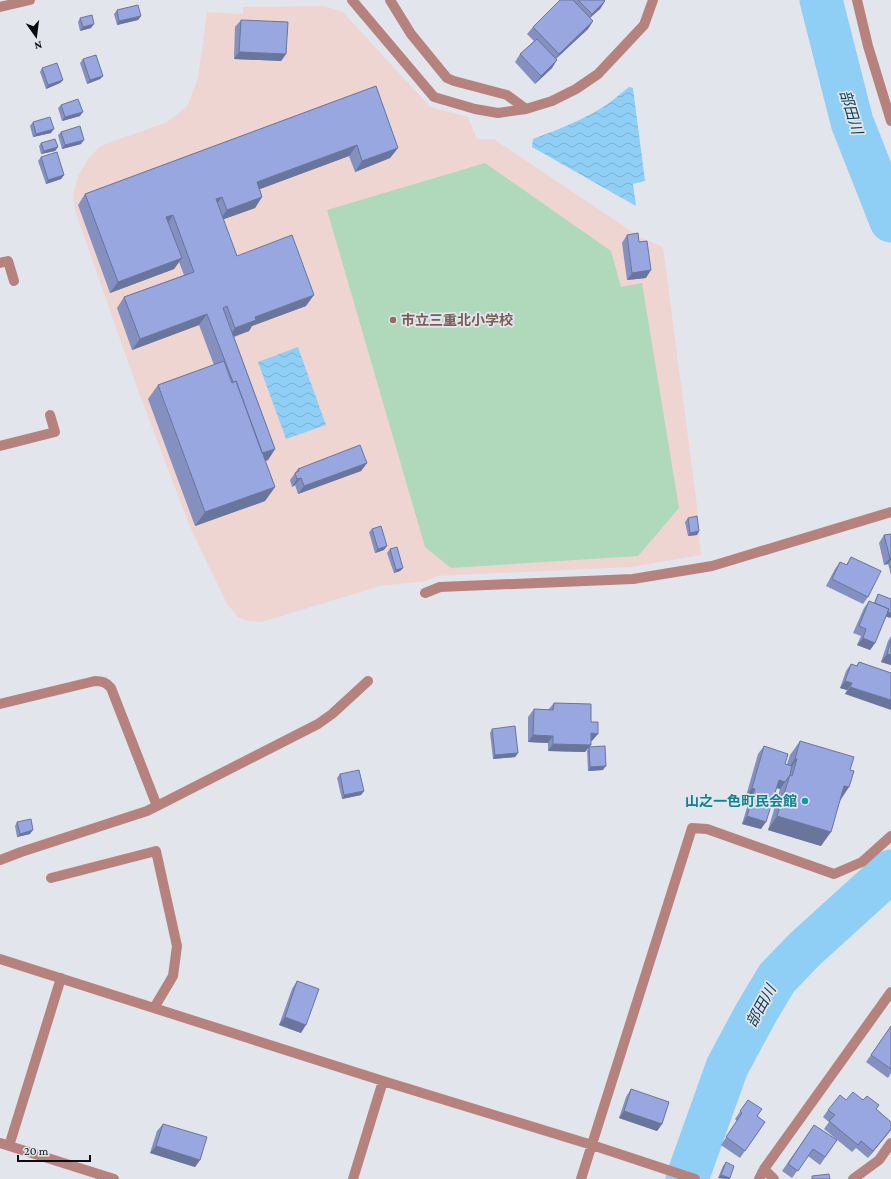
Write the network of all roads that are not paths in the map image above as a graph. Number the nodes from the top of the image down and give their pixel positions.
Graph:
1 (30, 0) edge
2 (352, 0) edge
3 (390, 0) edge
4 (653, 0) edge
5 (856, 0) edge
6 (0, 7) edge
7 (526, 109) junction
8 (891, 121) edge
9 (0, 263) edge
10 (14, 281) dead end
11 (50, 415) dead end
12 (0, 446) edge
13 (891, 512) edge
14 (425, 593) dead end
15 (368, 681) dead end
16 (0, 704) edge
17 (157, 806) junction
18 (891, 836) edge
19 (0, 860) edge
20 (52, 878) dead end
21 (0, 959) edge
22 (61, 978) junction
23 (891, 992) edge
24 (154, 1008) junction
25 (384, 1081) junction
26 (891, 1143) edge
27 (5, 1144) edge
28 (592, 1145) junction
29 (764, 1170) junction
30 (114, 1179) edge
31 (353, 1179) edge
32 (581, 1179) edge
33 (695, 1179) edge
34 (759, 1179) edge
35 (774, 1179) edge
36 (853, 1179) edge

1 - 6 street
2 - 7 street
3 - 7 street
4 - 7 street
5 - 8 street
9 - 10 street
11 - 12 street
13 - 14 street
15 - 17 street
16 - 17 street
17 - 19 street
18 - 28 street
20 - 24 street
21 - 22 street
22 - 24 street
22 - 27 street
23 - 29 street
24 - 25 street
25 - 28 street
25 - 31 street
26 - 36 street
27 - 30 street
28 - 32 street
28 - 33 street
29 - 34 street
29 - 35 street

